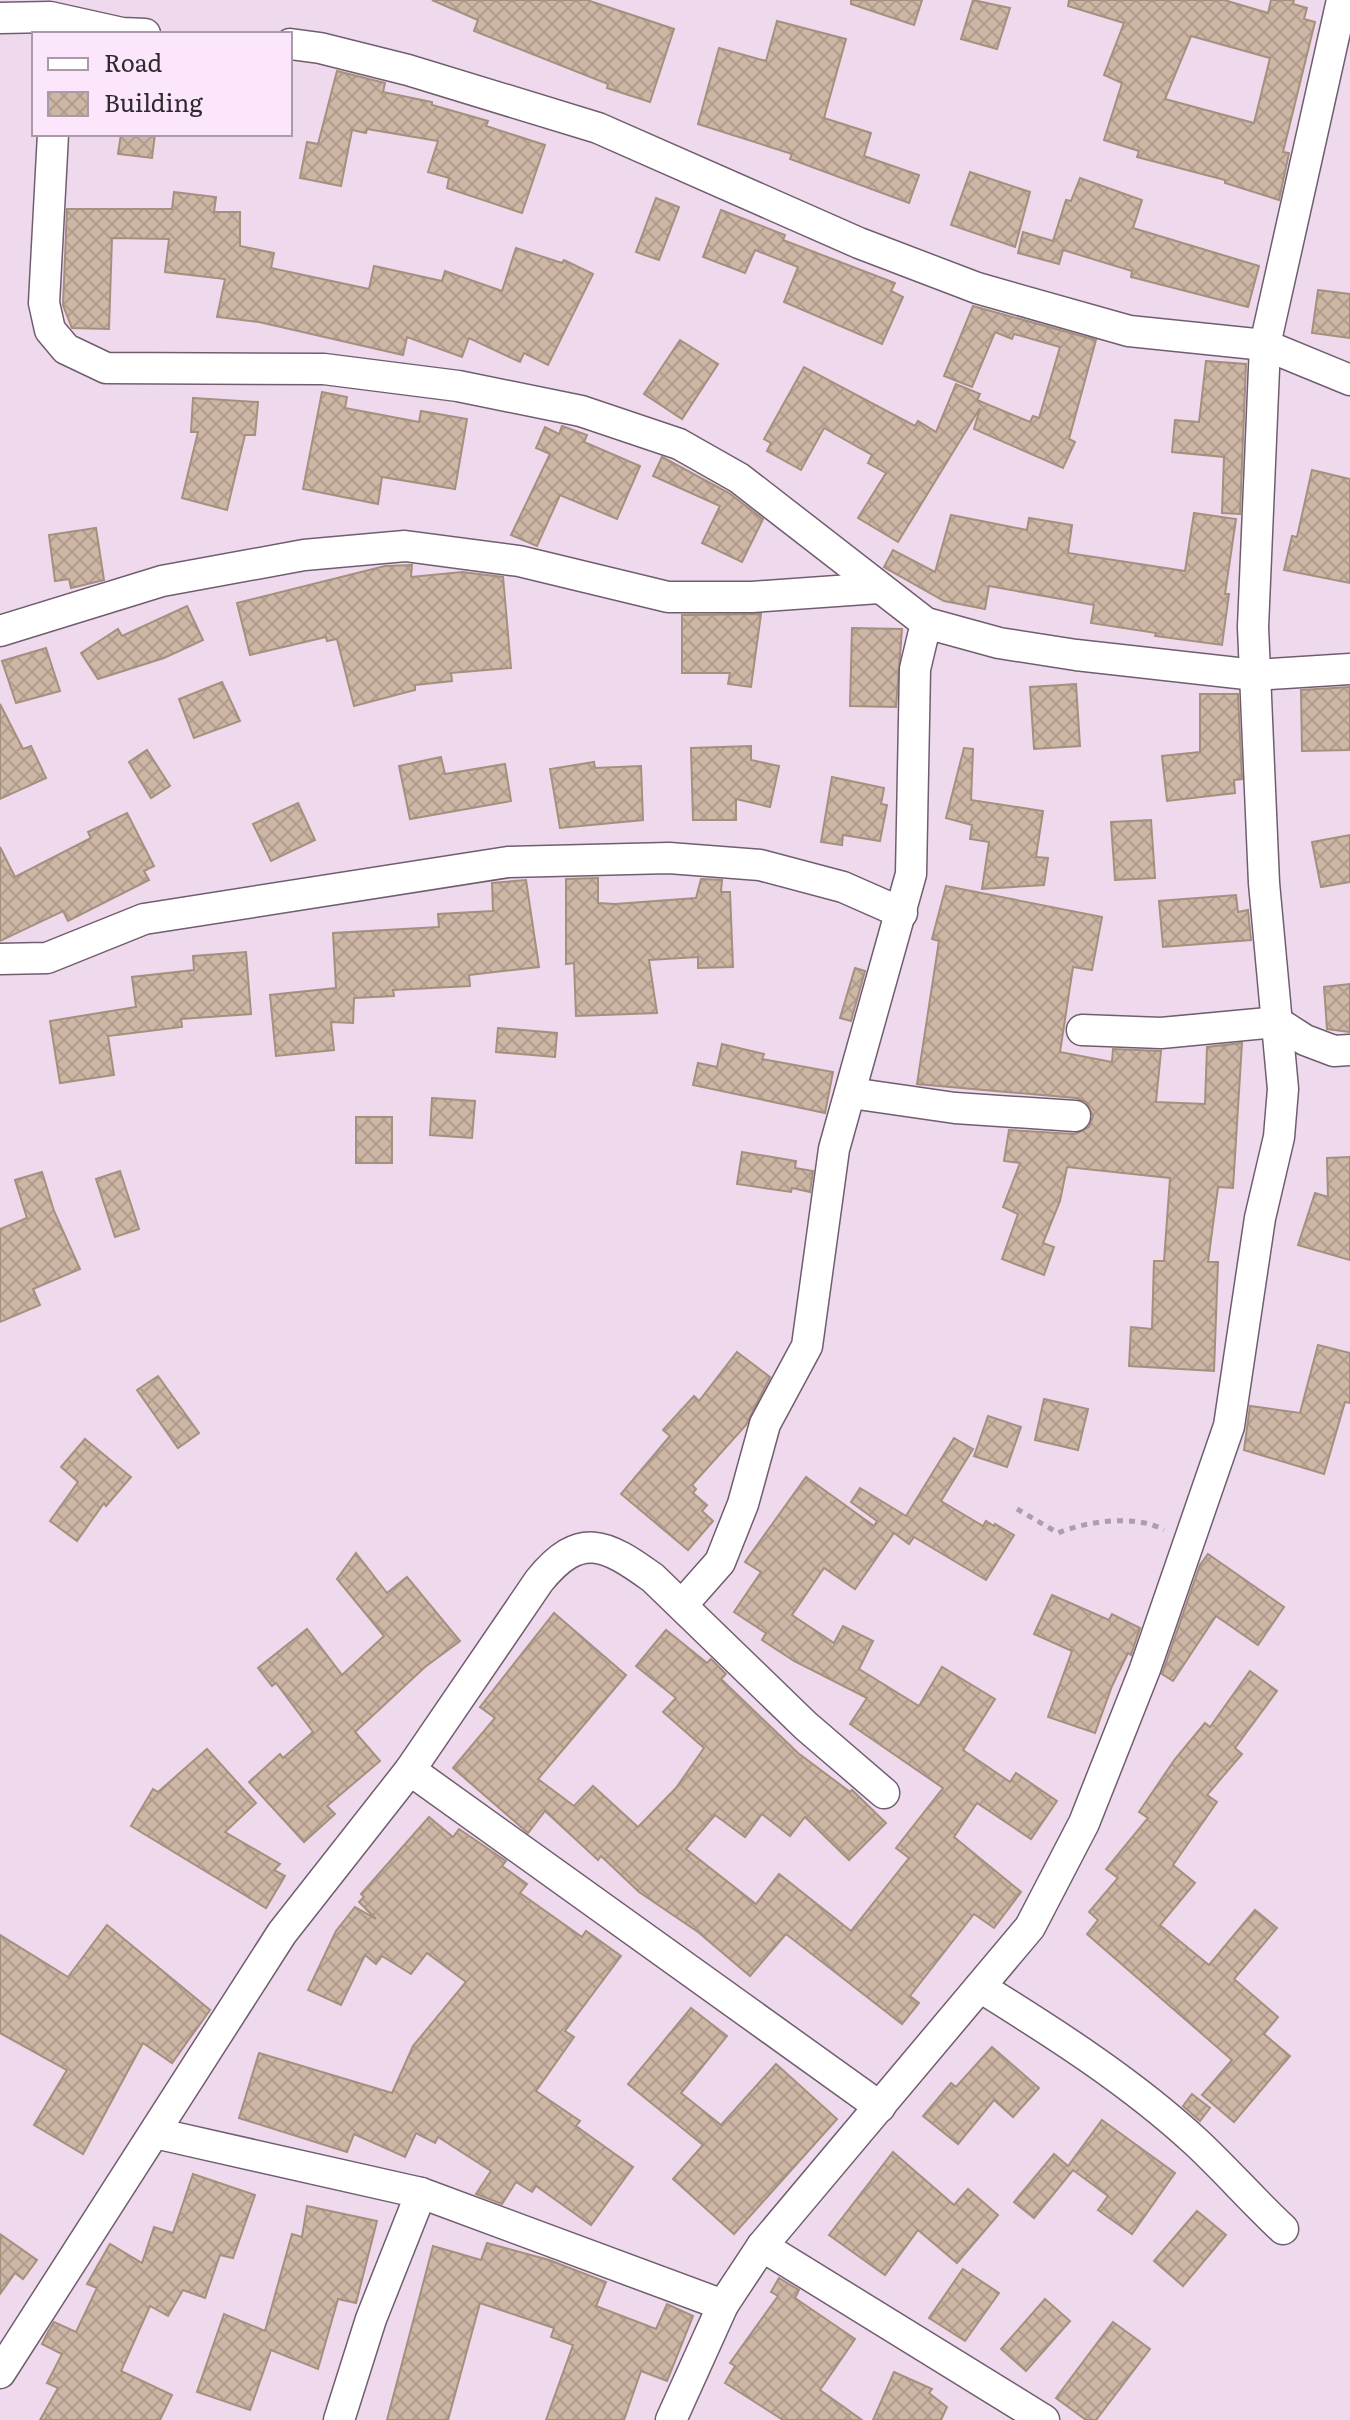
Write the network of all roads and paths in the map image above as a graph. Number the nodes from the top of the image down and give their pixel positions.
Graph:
1 (1342, 0) edge
2 (0, 18) edge
3 (51, 25) edge
4 (113, 32) edge
5 (292, 44) edge
6 (53, 136) edge
7 (1265, 345) junction
8 (1350, 380) edge
9 (879, 588) junction
10 (926, 623) junction
11 (0, 631) edge
12 (1350, 669) edge
13 (1255, 675) junction
14 (902, 913) junction
15 (0, 959) edge
16 (1277, 1022) junction
17 (1082, 1030) dead end
18 (1350, 1050) edge
19 (851, 1093) junction
20 (1075, 1116) dead end
21 (1017, 1509) dead end
22 (1189, 1545) junction
23 (682, 1605) junction
24 (410, 1770) junction
25 (884, 1793) dead end
26 (980, 1987) junction
27 (880, 2107) junction
28 (155, 2133) junction
29 (421, 2193) junction
30 (1283, 2229) dead end
31 (762, 2246) junction
32 (723, 2305) junction
33 (0, 2373) edge
34 (339, 2420) edge
35 (671, 2420) edge
36 (1044, 2420) edge

1 - 7 street
2 - 3 street
3 - 4 street
5 - 7 street
6 - 9 street
7 - 8 street
7 - 13 street
9 - 10 street
9 - 11 street
10 - 13 street
10 - 14 street
12 - 13 street
13 - 16 street
14 - 15 street
14 - 19 street
16 - 17 street
16 - 18 street
16 - 22 street
19 - 20 street
19 - 23 street
21 - 22 path
22 - 26 street
23 - 24 street
23 - 25 street
24 - 27 street
24 - 28 street
26 - 27 street
26 - 30 street
27 - 31 street
28 - 29 street
28 - 33 street
29 - 32 street
29 - 34 street
31 - 32 street
31 - 36 street
32 - 35 street

